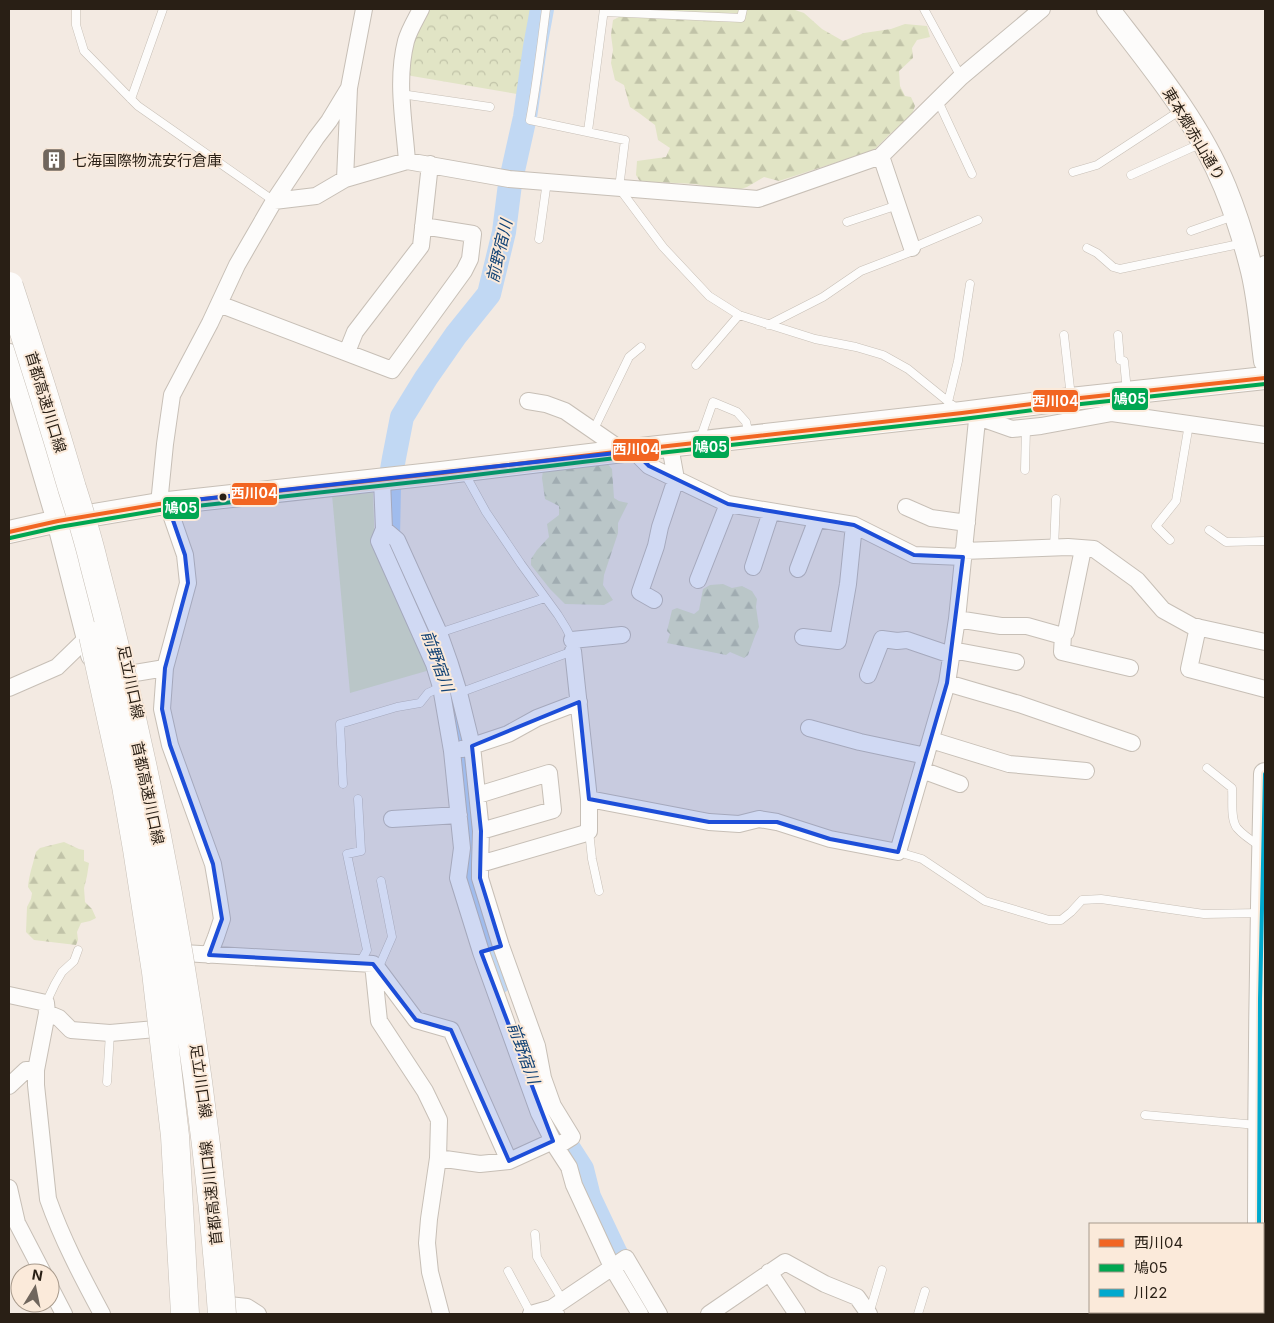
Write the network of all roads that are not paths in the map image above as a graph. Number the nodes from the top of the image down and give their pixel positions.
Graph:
1 (76, 9) edge
2 (162, 9) edge
3 (364, 9) edge
4 (421, 9) edge
5 (546, 9) edge
6 (743, 9) edge
7 (924, 9) edge
8 (1042, 9) edge
9 (1108, 9) edge
10 (604, 10) edge
11 (961, 77) junction
12 (349, 88) junction
13 (401, 94) junction
14 (131, 99) junction
15 (938, 101) junction
16 (490, 107) dead end
17 (1182, 110) junction
18 (588, 131) junction
19 (1202, 143) junction
20 (881, 156) junction
21 (408, 161) junction
22 (430, 164) junction
23 (1073, 172) dead end
24 (972, 174) dead end
25 (1131, 175) dead end
26 (345, 179) junction
27 (547, 181) junction
28 (619, 188) junction
29 (274, 201) junction
30 (898, 205) junction
31 (1235, 216) junction
32 (978, 220) dead end
33 (847, 222) dead end
34 (423, 226) junction
35 (1191, 231) dead end
36 (539, 239) dead end
37 (1244, 243) junction
38 (912, 248) junction
39 (1087, 248) dead end
40 (1259, 268) edge
41 (9, 270) edge
42 (970, 284) dead end
43 (9, 286) edge
44 (219, 304) junction
45 (739, 315) junction
46 (768, 325) junction
47 (1064, 334) dead end
48 (1118, 335) dead end
49 (9, 340) edge
50 (642, 347) dead end
51 (347, 352) junction
52 (9, 355) edge
53 (1265, 361) edge
54 (696, 365) dead end
55 (1265, 378) edge
56 (1072, 399) junction
57 (528, 401) dead end
58 (1116, 401) junction
59 (966, 410) junction
60 (1189, 424) junction
61 (1026, 427) junction
62 (594, 429) junction
63 (1265, 434) edge
64 (749, 437) junction
65 (698, 443) junction
66 (670, 446) junction
67 (628, 451) junction
68 (1026, 470) dead end
69 (463, 471) junction
70 (676, 479) junction
71 (382, 480) junction
72 (1056, 499) dead end
73 (163, 504) junction
74 (728, 504) junction
75 (906, 507) dead end
76 (772, 512) junction
77 (88, 515) junction
78 (817, 519) junction
79 (58, 520) junction
80 (967, 523) junction
81 (854, 525) junction
82 (384, 529) junction
83 (1209, 530) dead end
84 (9, 532) edge
85 (1170, 540) dead end
86 (1265, 541) edge
87 (1083, 548) junction
88 (1054, 549) junction
89 (963, 554) junction
90 (753, 566) dead end
91 (798, 569) dead end
92 (698, 580) dead end
93 (545, 598) junction
94 (654, 600) dead end
95 (117, 618) junction
96 (956, 619) junction
97 (1198, 627) junction
98 (439, 633) junction
99 (622, 635) dead end
100 (1063, 635) junction
101 (803, 637) dead end
102 (88, 638) junction
103 (1265, 642) edge
104 (572, 646) junction
105 (951, 653) junction
106 (1016, 662) dead end
107 (165, 668) junction
108 (1130, 668) dead end
109 (129, 674) junction
110 (868, 675) dead end
111 (947, 683) junction
112 (441, 687) junction
113 (9, 688) edge
114 (1265, 689) edge
115 (459, 693) junction
116 (578, 702) junction
117 (809, 728) dead end
118 (931, 740) junction
119 (1132, 742) dead end
120 (472, 746) junction
121 (452, 750) junction
122 (924, 763) junction
123 (1206, 768) dead end
124 (1086, 771) dead end
125 (1265, 774) edge
126 (343, 784) dead end
127 (960, 784) dead end
128 (478, 796) junction
129 (358, 799) dead end
130 (589, 799) junction
131 (459, 815) junction
132 (392, 819) dead end
133 (482, 831) junction
134 (589, 831) junction
135 (1263, 849) junction
136 (898, 852) junction
137 (480, 864) junction
138 (381, 881) dead end
139 (1264, 886) edge
140 (599, 891) dead end
141 (1262, 913) junction
142 (501, 946) junction
143 (78, 950) dead end
144 (481, 952) junction
145 (183, 953) junction
146 (209, 955) junction
147 (370, 965) junction
148 (1263, 994) edge
149 (9, 995) edge
150 (47, 1008) junction
151 (156, 1029) junction
152 (110, 1033) junction
153 (36, 1070) junction
154 (107, 1082) dead end
155 (9, 1086) edge
156 (1145, 1116) dead end
157 (1259, 1126) junction
158 (554, 1144) junction
159 (438, 1158) junction
160 (509, 1161) junction
161 (9, 1188) edge
162 (1259, 1223) edge
163 (13, 1226) edge
164 (535, 1234) dead end
165 (37, 1263) edge
166 (612, 1267) junction
167 (882, 1270) dead end
168 (508, 1271) dead end
169 (769, 1272) junction
170 (925, 1291) dead end
171 (557, 1307) edge
172 (227, 1311) edge
173 (1214, 1313) edge
174 (102, 1314) edge
175 (180, 1314) edge
176 (258, 1314) edge
177 (441, 1314) edge
178 (531, 1314) edge
179 (640, 1314) edge
180 (659, 1314) edge
181 (709, 1314) edge
182 (797, 1314) edge
183 (869, 1314) edge
184 (918, 1314) edge
185 (1228, 1314) edge

1 - 14 lane
2 - 14 lane
3 - 12 street
4 - 13 street
5 - 18 lane
6 - 10 lane
7 - 11 lane
8 - 11 street
9 - 17 main road, 東本郷赤山通り
10 - 18 lane
11 - 15 street
12 - 26 street
12 - 29 street
13 - 16 lane
13 - 21 street
14 - 29 lane
15 - 20 street
15 - 24 lane
17 - 19 main road, 東本郷赤山通り
17 - 23 lane
18 - 28 lane
19 - 25 lane
19 - 31 main road, 東本郷赤山通り
20 - 28 street
20 - 30 street
21 - 22 street
21 - 26 street
22 - 27 street
22 - 34 street
26 - 29 street
27 - 28 street
27 - 36 lane
28 - 45 lane
29 - 44 street
30 - 33 lane
30 - 38 street
31 - 35 lane
31 - 37 main road, 東本郷赤山通り
32 - 38 lane
34 - 51 street
34 - 51 street
37 - 39 lane
37 - 40 main road, 東本郷赤山通り
38 - 46 lane
40 - 53 main road, 東本郷赤山通り
41 - 77 main road, 足立川口線
42 - 59 lane
43 - 172 highway, 首都高速川口線, bridge
44 - 51 street
44 - 73 street
45 - 46 lane
45 - 54 lane
46 - 59 lane
47 - 56 lane
48 - 58 lane
49 - 175 highway, 首都高速川口線, bridge
50 - 62 lane
52 - 79 main road
55 - 58 main road
56 - 58 main road
56 - 59 main road
57 - 62 street
58 - 60 street
58 - 61 street
59 - 61 street
59 - 64 main road
59 - 80 street
60 - 63 street
60 - 85 lane
61 - 68 lane
62 - 67 street
64 - 65 main road
64 - 65 lane
65 - 66 main road
66 - 67 main road
66 - 70 street
67 - 69 main road
67 - 70 street
69 - 71 main road
69 - 93 lane
70 - 74 street
70 - 94 street
71 - 73 main road
71 - 82 street
72 - 88 lane
73 - 77 main road
73 - 107 street
74 - 76 street
74 - 92 street
75 - 80 street
76 - 78 street
76 - 90 street
77 - 79 main road
77 - 95 main road, 足立川口線
78 - 81 street
78 - 91 street
79 - 84 main road
79 - 102 main road
80 - 89 street
81 - 89 street
81 - 101 street
82 - 98 street
82 - 112 street
83 - 86 lane
87 - 88 street
87 - 97 street
87 - 100 street
88 - 89 street
89 - 96 street
93 - 98 lane
93 - 104 lane
95 - 102 street
95 - 109 main road, 足立川口線
96 - 100 street
96 - 105 street
97 - 103 street
97 - 114 street
98 - 115 street
99 - 104 street
100 - 108 street
102 - 113 street
102 - 151 main road
104 - 115 lane
104 - 116 street
105 - 106 street
105 - 110 street
105 - 111 street
107 - 109 street
107 - 146 street
109 - 145 main road, 足立川口線
111 - 118 street
111 - 119 street
112 - 121 street
112 - 126 lane
115 - 120 street
116 - 120 street
116 - 130 street
117 - 122 street
118 - 122 street
118 - 124 street
120 - 121 street
120 - 128 street
121 - 131 street
122 - 127 street
122 - 136 street
123 - 135 lane
125 - 135 main road
128 - 133 street
128 - 133 street
129 - 147 lane
130 - 134 street
130 - 136 street
131 - 132 street
131 - 144 street
133 - 137 street
134 - 137 street
134 - 140 lane
135 - 139 main road
136 - 141 lane
137 - 142 street
138 - 147 lane
139 - 141 main road
141 - 148 main road
142 - 144 street
142 - 158 street
143 - 150 lane
144 - 158 street
145 - 146 street
145 - 172 main road, 足立川口線
146 - 147 street
147 - 159 street
147 - 160 street
148 - 157 main road
149 - 150 street
150 - 152 street
150 - 153 street
151 - 152 street
151 - 175 main road
152 - 154 lane
153 - 155 street
153 - 174 street
156 - 157 lane
157 - 162 main road
158 - 160 street
158 - 166 street
159 - 160 street
159 - 177 street
161 - 163 street
163 - 165 street
164 - 171 lane
166 - 171 street
166 - 179 street
166 - 180 street
167 - 183 lane
168 - 178 lane
169 - 181 street
169 - 182 street
169 - 183 street
170 - 184 lane
171 - 178 street
172 - 176 street
173 - 185 lane

